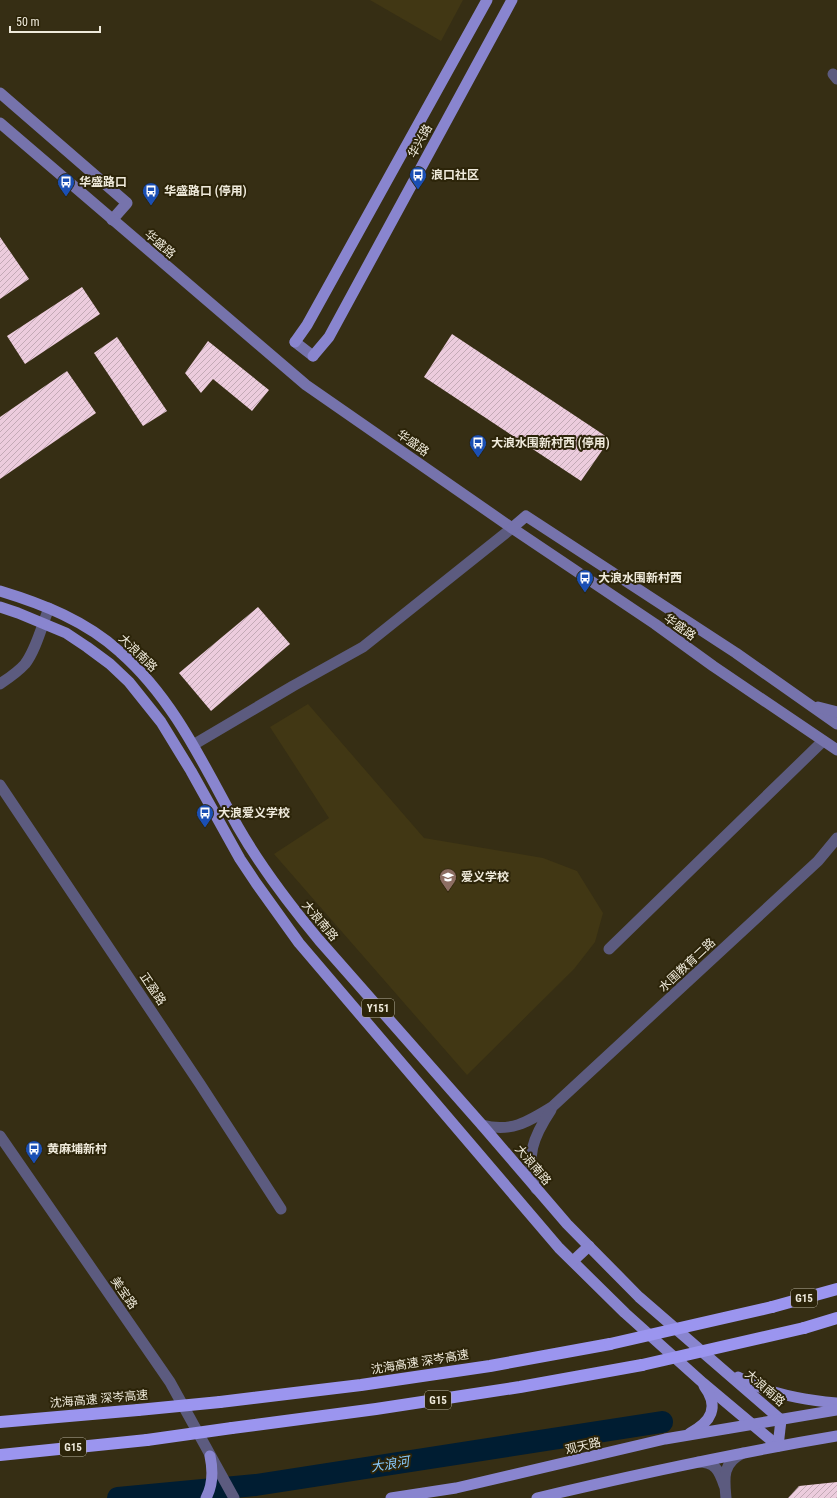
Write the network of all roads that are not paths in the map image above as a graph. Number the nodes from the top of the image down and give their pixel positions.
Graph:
1 (487, 0) edge
2 (512, 0) edge
3 (0, 93) edge
4 (0, 123) edge
5 (112, 220) junction
6 (512, 528) junction
7 (0, 591) edge
8 (0, 607) edge
9 (49, 608) junction
10 (43, 623) junction
11 (0, 684) edge
12 (807, 702) junction
13 (837, 712) edge
14 (837, 724) edge
15 (823, 740) junction
16 (193, 745) junction
17 (837, 750) edge
18 (0, 785) edge
19 (837, 838) edge
20 (609, 949) dead end
21 (552, 1108) junction
22 (482, 1125) junction
23 (0, 1136) edge
24 (536, 1190) junction
25 (281, 1208) dead end
26 (589, 1246) junction
27 (573, 1261) junction
28 (837, 1289) edge
29 (837, 1318) edge
30 (717, 1364) junction
31 (698, 1378) junction
32 (837, 1402) edge
33 (837, 1410) edge
34 (781, 1420) junction
35 (0, 1422) edge
36 (754, 1424) junction
37 (837, 1436) edge
38 (679, 1437) junction
39 (778, 1446) junction
40 (746, 1452) junction
41 (0, 1455) edge
42 (210, 1456) joint
43 (698, 1462) junction
44 (215, 1470) junction
45 (726, 1493) edge
46 (233, 1496) edge
47 (206, 1497) edge
48 (392, 1498) edge
49 (537, 1498) edge

1 - 2 main road, 华兴路
3 - 5 main road
4 - 5 main road, 华盛路
5 - 6 main road, 华盛路
6 - 12 main road, 华盛路
6 - 15 main road, 华盛路
6 - 16 street
7 - 9 main road, 大浪南路 / Y151
8 - 10 main road, Y151
9 - 10 street
9 - 16 main road, 大浪南路 / Y151
10 - 11 street
10 - 27 main road, Y151
12 - 13 main road
12 - 14 main road, 华盛路
15 - 17 main road, 华盛路
15 - 20 street
16 - 22 main road, 大浪南路 / Y151
18 - 25 street, 正盈路
19 - 21 street, 水围教育二路
21 - 22 street
21 - 24 street
22 - 24 main road, 大浪南路 / Y151
23 - 42 street, 美宝路
24 - 26 main road, 大浪南路 / Y151
26 - 27 main road
26 - 30 main road, 大浪南路 / Y151
27 - 31 main road, Y151
28 - 35 highway, 沈海高速 深岑高速 / G15, bridge
29 - 41 highway, G15, bridge
30 - 32 main road
30 - 34 main road, 大浪南路 / Y151
31 - 36 main road, Y151
31 - 38 main road
33 - 34 main road, 观天路
34 - 36 main road, 观天路
34 - 39 main road, 大浪南路
36 - 38 main road, 观天路
36 - 39 main road, Y151
37 - 39 main road
38 - 48 main road, 观天路
39 - 40 main road
40 - 43 main road
40 - 45 street
42 - 44 main road
43 - 45 street
43 - 49 main road
44 - 46 street
44 - 47 main road

